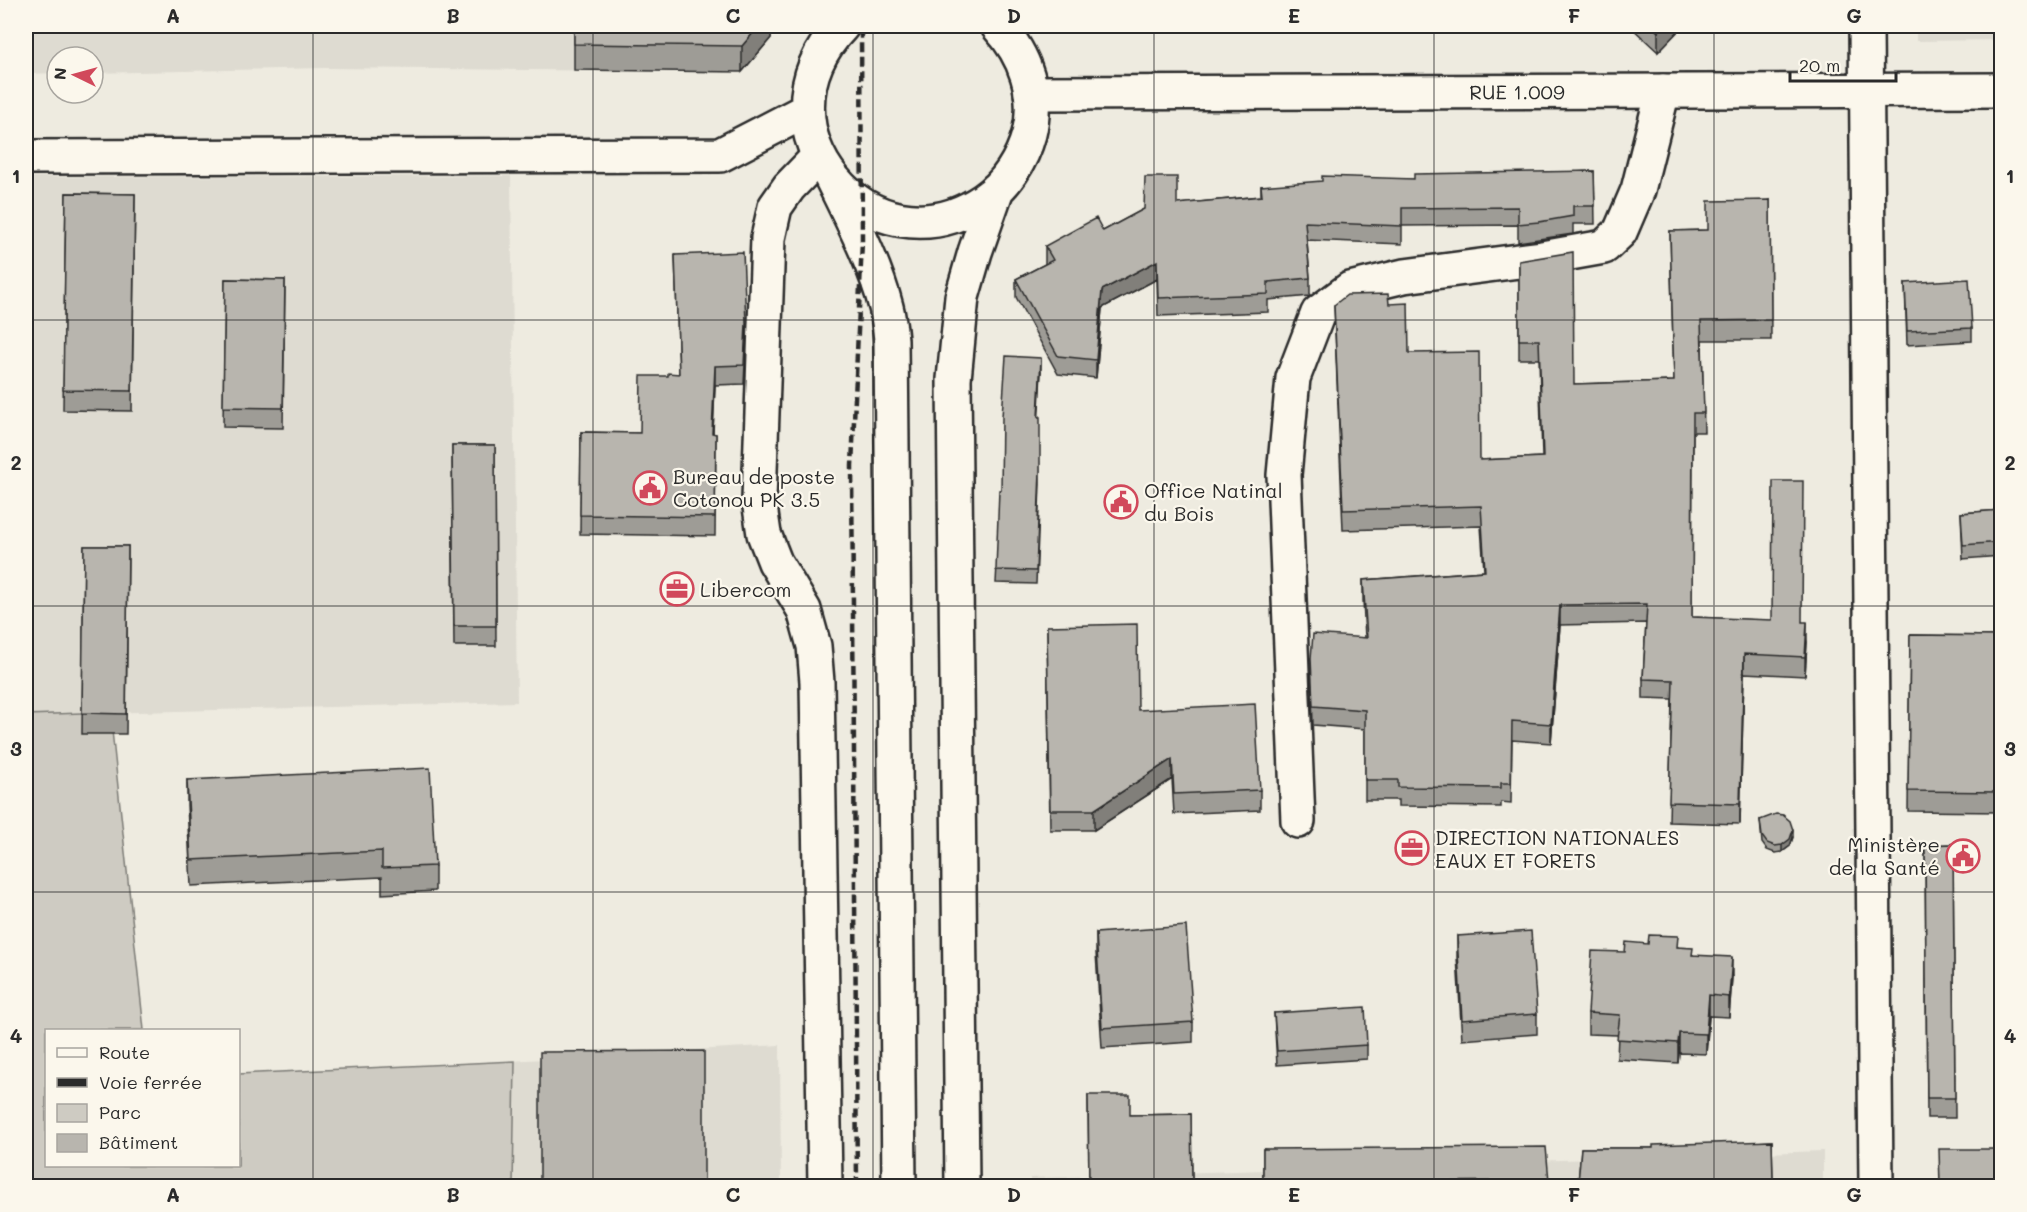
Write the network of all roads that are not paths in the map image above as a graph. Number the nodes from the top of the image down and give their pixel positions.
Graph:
1 (842, 26) edge
2 (998, 26) edge
3 (1866, 26) edge
4 (1867, 90) junction
5 (2001, 90) edge
6 (1663, 91) junction
7 (1032, 93) junction
8 (807, 110) junction
9 (26, 157) edge
10 (825, 167) junction
11 (997, 189) junction
12 (1298, 820) dead end
13 (825, 1186) edge
14 (899, 1186) edge
15 (962, 1186) edge
16 (1876, 1186) edge

1 - 8 main road
2 - 7 main road
3 - 4 main road
4 - 5 main road, RUE 1.009
4 - 6 main road, RUE 1.009
4 - 16 main road
6 - 7 main road, RUE 1.009
6 - 12 main road
7 - 11 main road
8 - 9 main road
8 - 10 main road
10 - 11 main road
10 - 13 main road
10 - 14 main road
11 - 15 main road

